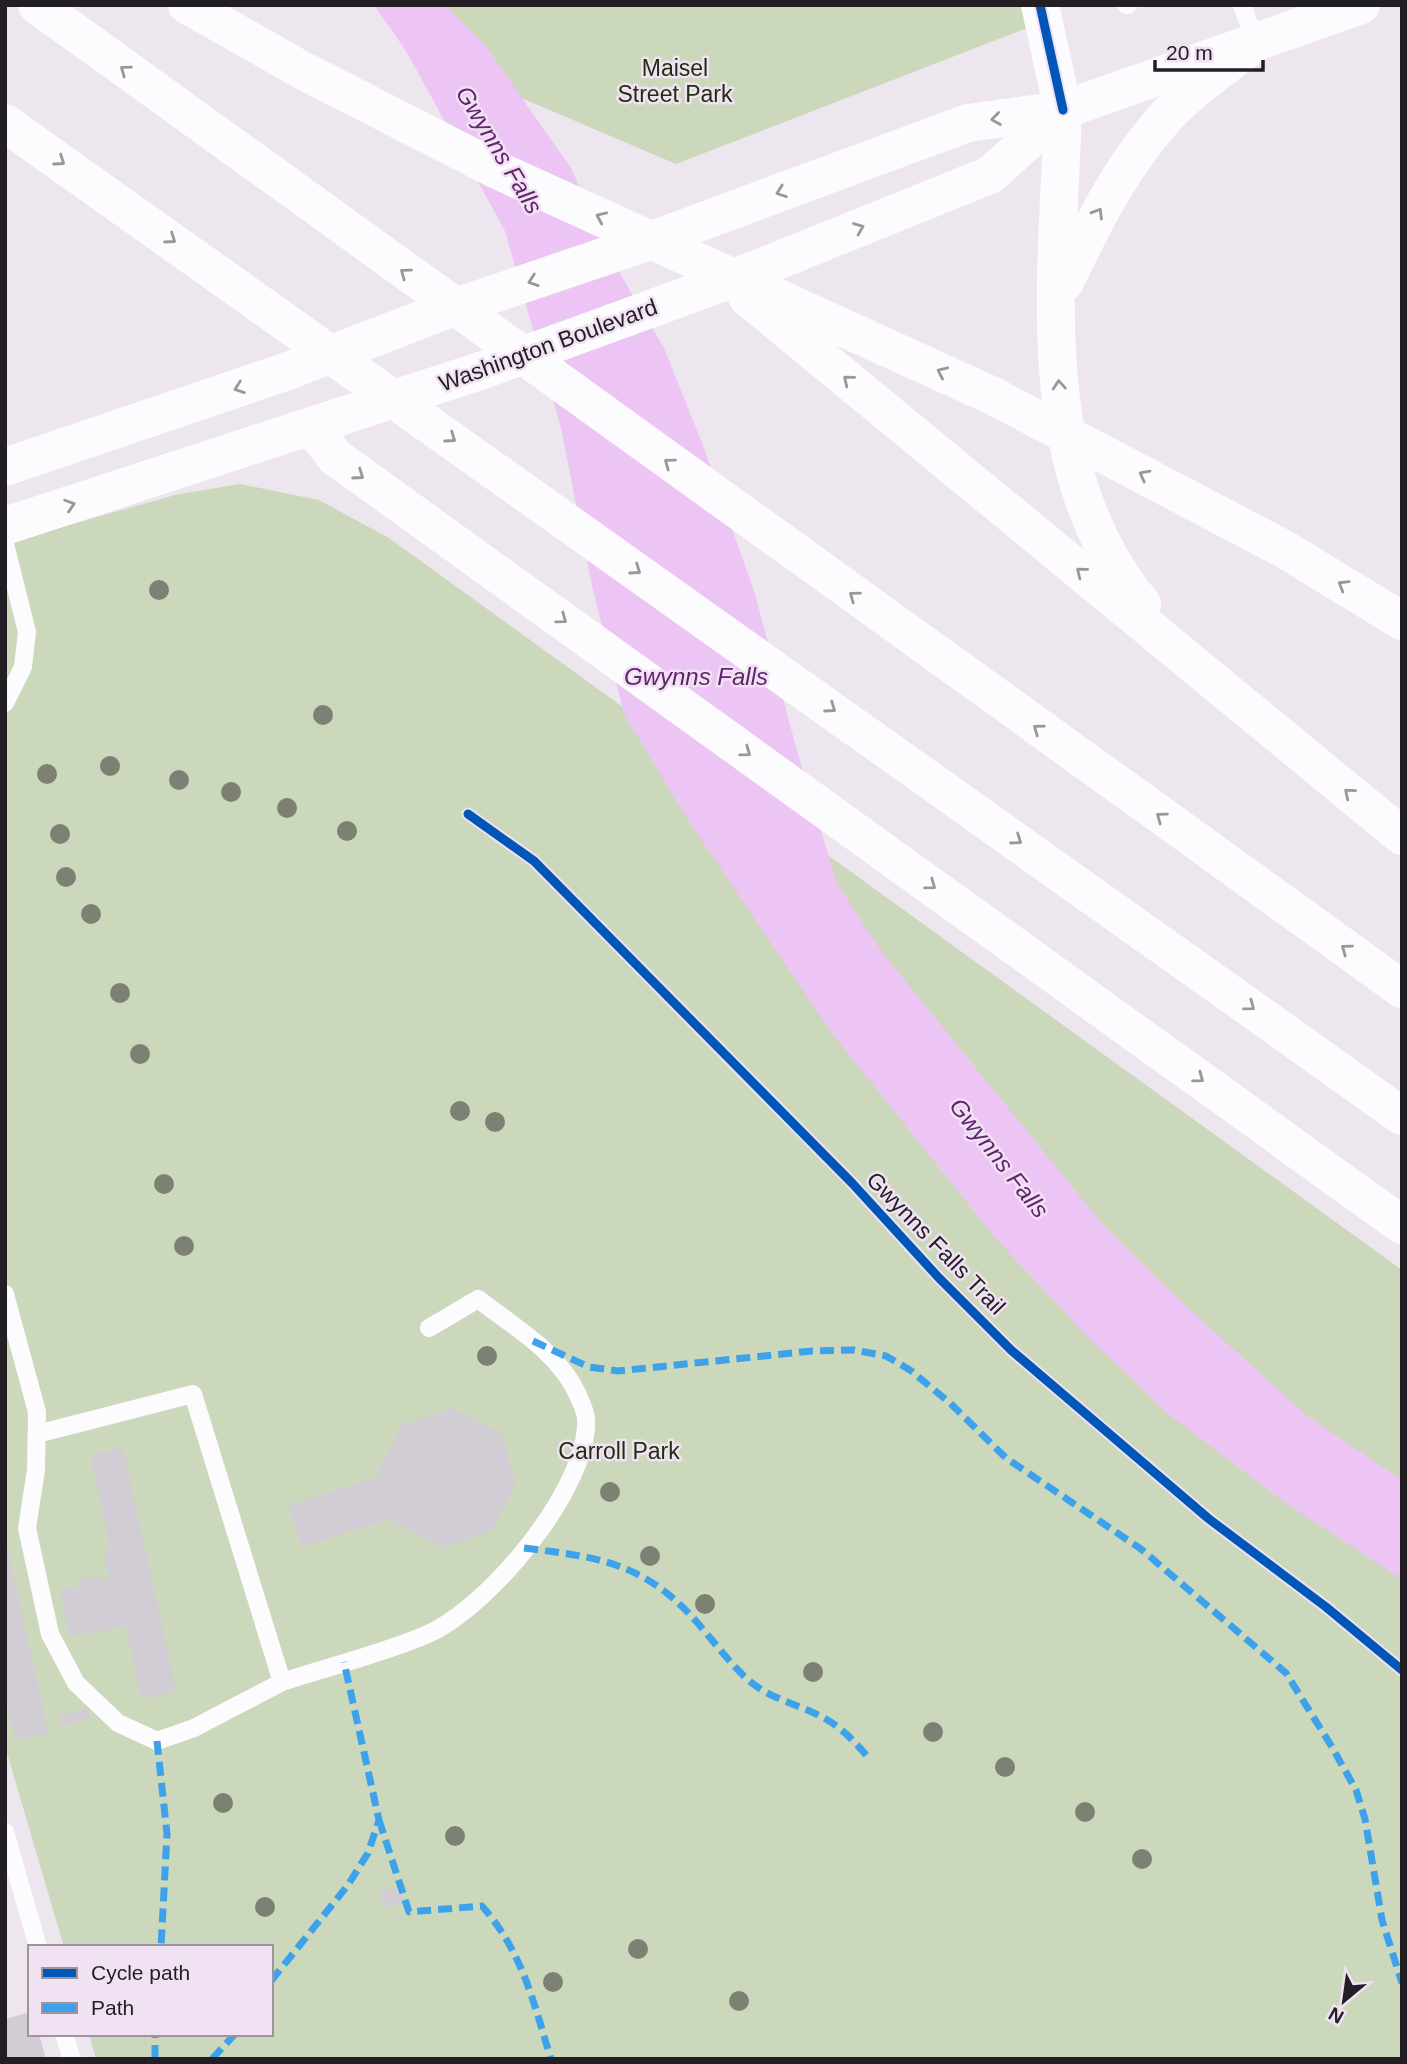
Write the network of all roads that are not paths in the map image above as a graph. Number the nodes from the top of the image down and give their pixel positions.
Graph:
1 (37, 5) edge
2 (187, 5) edge
3 (1040, 5) edge
4 (1242, 5) edge
5 (1361, 5) edge
6 (1256, 42) junction
7 (1063, 110) junction
8 (5, 123) edge
9 (656, 238) junction
10 (712, 286) junction
11 (1058, 297) junction
12 (285, 372) junction
13 (312, 427) junction
14 (5, 467) edge
15 (5, 526) edge
16 (5, 544) edge
17 (1402, 621) edge
18 (1190, 662) junction
19 (5, 703) edge
20 (1402, 836) edge
21 (1402, 989) edge
22 (1402, 1116) edge
23 (1402, 1225) edge
24 (5, 1294) edge
25 (429, 1328) dead end
26 (37, 1434) junction
27 (282, 1682) junction
28 (5, 1832) edge
29 (37, 1945) edge
30 (65, 2036) edge
31 (72, 2059) edge

21 -> 1 main road
17 -> 2 main road
3 - 7 main road
4 - 6 lane
5 - 6 main road, Washington Boulevard
6 - 7 main road, Washington Boulevard
11 -> 6 main road
7 -> 9 main road, Washington Boulevard
10 -> 7 main road, Washington Boulevard
7 - 11 main road
8 -> 22 main road
9 - 10 main road
9 -> 12 main road, Washington Boulevard
10 - 13 main road, Washington Boulevard
18 -> 10 main road
18 -> 11 main road
12 - 13 main road
12 -> 14 main road, Washington Boulevard
15 -> 13 main road, Washington Boulevard
13 -> 23 main road
16 - 19 lane
20 -> 18 main road
24 - 26 lane
25 - 27 lane
26 - 27 lane
26 - 27 lane
28 - 29 lane
30 - 31 lane

